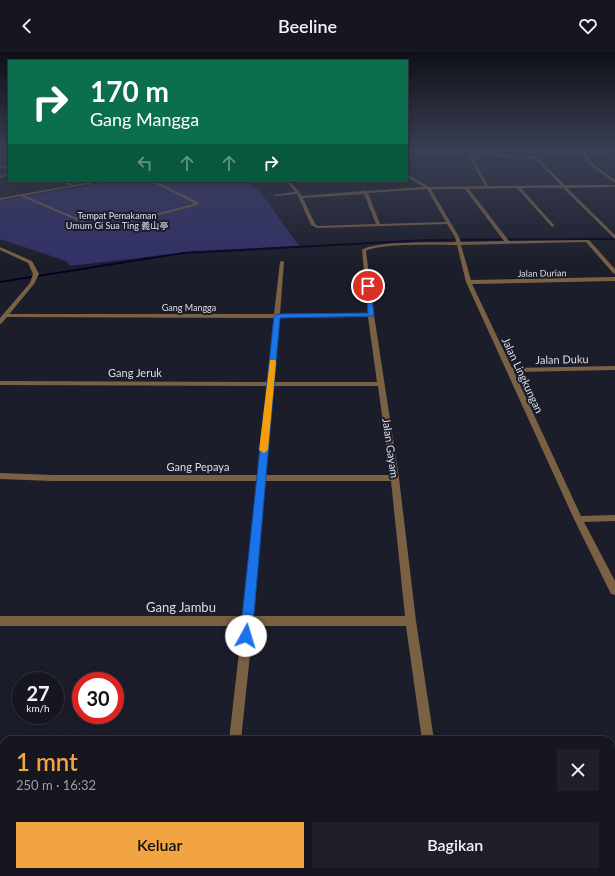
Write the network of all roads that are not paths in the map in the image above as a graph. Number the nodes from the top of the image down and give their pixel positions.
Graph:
1 (56, 189) edge
2 (169, 189) edge
3 (295, 189) edge
4 (397, 189) edge
5 (429, 189) edge
6 (468, 189) edge
7 (520, 189) edge
8 (566, 189) edge
9 (365, 191) junction
10 (275, 195) dead end
11 (299, 195) junction
12 (22, 196) junction
13 (0, 200) edge
14 (449, 223) junction
15 (379, 226) junction
16 (552, 226) dead end
17 (614, 237) edge
18 (457, 240) junction
19 (508, 242) junction
20 (0, 248) edge
21 (282, 262) dead end
22 (615, 272) edge
23 (615, 279) edge
24 (469, 282) junction
25 (6, 315) junction
26 (371, 315) junction
27 (277, 316) junction
28 (0, 322) edge
29 (615, 368) edge
30 (509, 370) junction
31 (0, 383) edge
32 (271, 383) junction
33 (381, 384) junction
34 (0, 476) edge
35 (261, 477) junction
36 (395, 478) junction
37 (615, 518) edge
38 (578, 519) junction
39 (615, 592) edge
40 (0, 621) edge
41 (248, 621) junction
42 (411, 621) junction
43 (235, 736) edge
44 (427, 736) edge

1 - 12 street
2 - 12 street
3 - 11 street
4 - 9 street
5 - 14 street, Jalan Lingkungan
6 - 19 street
7 - 16 street
8 - 17 street
9 - 11 street
9 - 15 street
10 - 11 street
11 - 15 street
12 - 13 street
14 - 15 street
14 - 18 street, Jalan Lingkungan
18 - 19 street
18 - 24 street, Jalan Lingkungan
18 - 26 street, Jalan Gayam
19 - 22 street
20 - 25 street
21 - 27 street
23 - 24 street, Jalan Durian
24 - 30 street, Jalan Lingkungan
25 - 27 street, Gang Mangga
25 - 28 street
26 - 27 street, Gang Mangga
26 - 33 street, Jalan Gayam
27 - 32 street
29 - 30 street, Jalan Duku
30 - 38 street, Jalan Lingkungan
31 - 32 street, Gang Jeruk
32 - 33 street, Gang Jeruk
32 - 35 street
33 - 36 street, Jalan Gayam
34 - 35 street, Gang Pepaya
35 - 36 street, Gang Pepaya
35 - 41 street
36 - 42 street, Jalan Gayam
37 - 38 street
38 - 39 street, Jalan Lingkungan
40 - 41 street, Gang Jambu
41 - 42 street, Gang Jambu
41 - 43 street
42 - 44 street, Jalan Gayam

